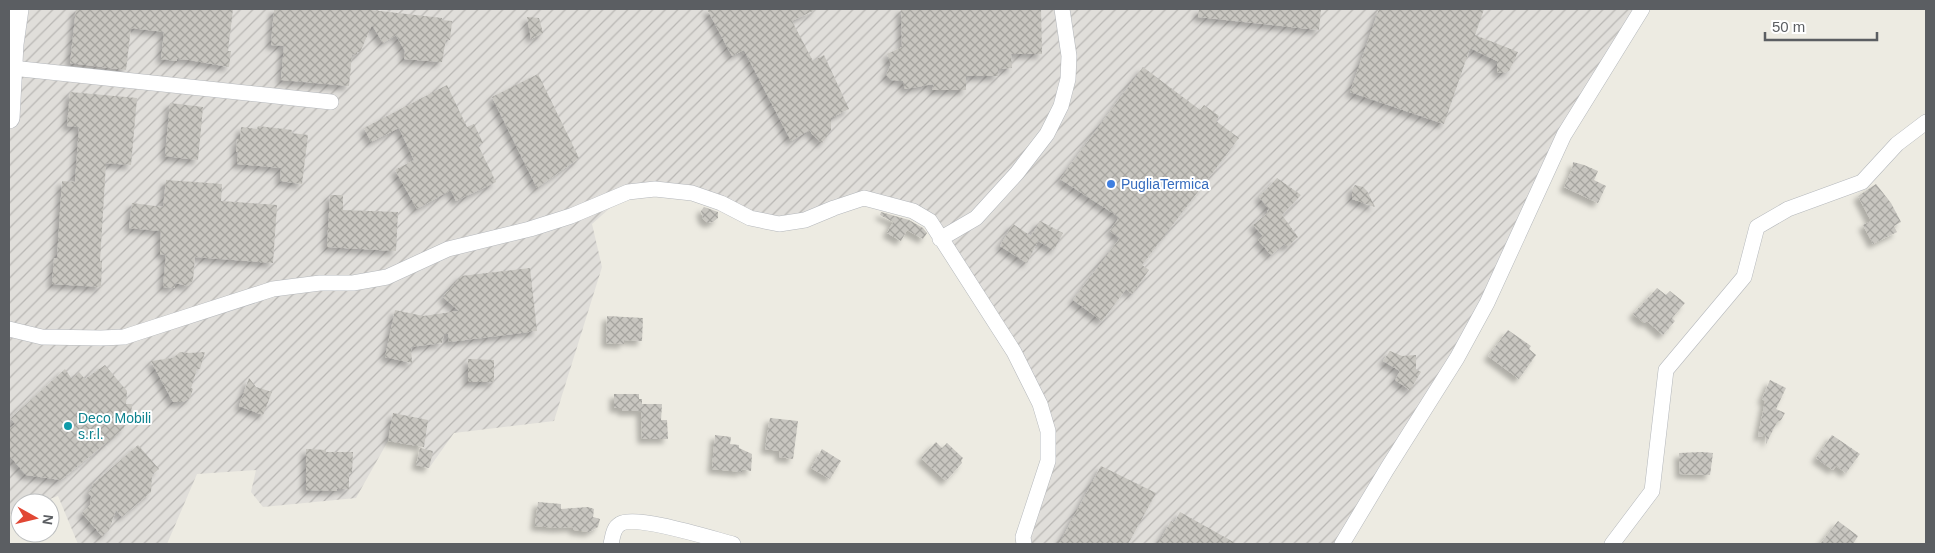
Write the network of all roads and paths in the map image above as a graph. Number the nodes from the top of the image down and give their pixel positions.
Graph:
1 (18, 9) edge
2 (1062, 9) edge
3 (1642, 9) edge
4 (12, 68) junction
5 (331, 102) dead end
6 (9, 118) edge
7 (1926, 122) edge
8 (940, 239) junction
9 (9, 329) edge
10 (611, 544) edge
11 (733, 544) edge
12 (1024, 544) edge
13 (1342, 544) edge
14 (1612, 544) edge

1 - 4 main road
2 - 8 street
3 - 13 street
4 - 5 street
4 - 6 main road
7 - 14 street
8 - 9 street
8 - 12 street
10 - 11 street

